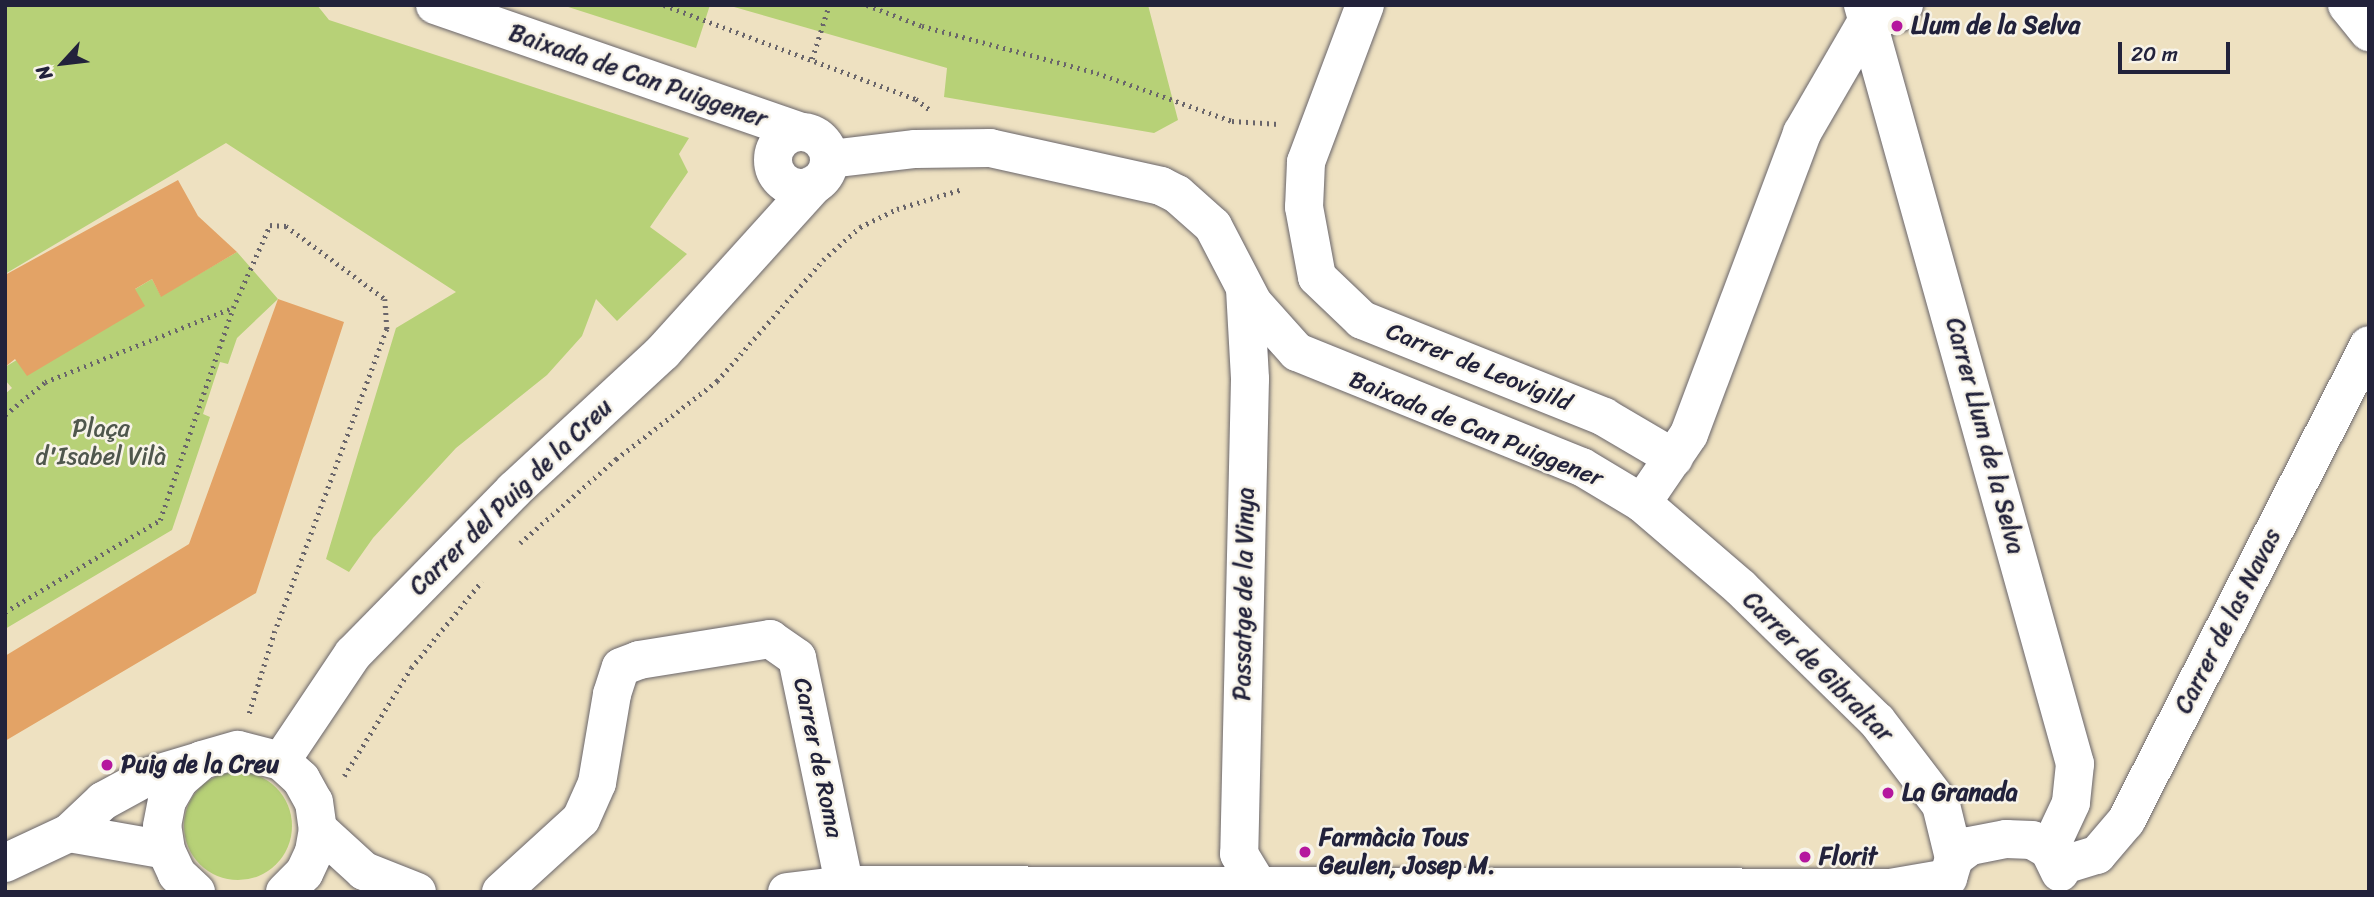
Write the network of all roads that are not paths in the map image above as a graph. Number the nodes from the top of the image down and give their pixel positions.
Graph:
1 (435, 5) edge
2 (1365, 5) edge
3 (1904, 5) edge
4 (2347, 5) edge
5 (1857, 10) edge
6 (2369, 32) edge
7 (701, 95) junction
8 (801, 132) junction
9 (774, 167) junction
10 (823, 172) junction
11 (759, 247) junction
12 (1245, 289) junction
13 (2369, 345) edge
14 (1674, 458) junction
15 (1642, 503) junction
16 (202, 760) junction
17 (281, 761) junction
18 (318, 829) junction
19 (69, 833) junction
20 (166, 850) junction
21 (5, 863) edge
22 (2056, 869) edge
23 (1951, 876) edge
24 (846, 888) edge
25 (1260, 888) edge
26 (196, 892) edge
27 (285, 892) edge
28 (417, 892) edge
29 (501, 892) edge
30 (787, 892) edge

1 - 7 street, Baixada de Can Puiggener
2 - 14 street, Carrer de Leovigild
3 - 5 street
4 - 6 street
5 - 14 street
5 - 22 street, Carrer Llum de la Selva
7 - 8 street, Baixada de Can Puiggener
7 - 9 street
8 - 9 street
8 - 10 street
9 - 10 street
9 - 11 street
10 - 11 street, Carrer del Puig de la Creu
10 - 12 street, Baixada de Can Puiggener
11 - 17 street, Carrer del Puig de la Creu
12 - 15 street, Baixada de Can Puiggener
12 - 25 street, Passatge de la Vinya
13 - 22 street, Carrer de las Navas
14 - 15 street
15 - 23 street, Carrer de Gibraltar
16 - 17 street
16 - 19 street
16 - 20 street
17 - 18 street
18 - 27 street
18 - 28 street
19 - 20 street
19 - 21 street
20 - 26 street
22 - 23 street
23 - 25 street
24 - 25 street
24 - 29 street, Carrer de Roma
24 - 30 street

